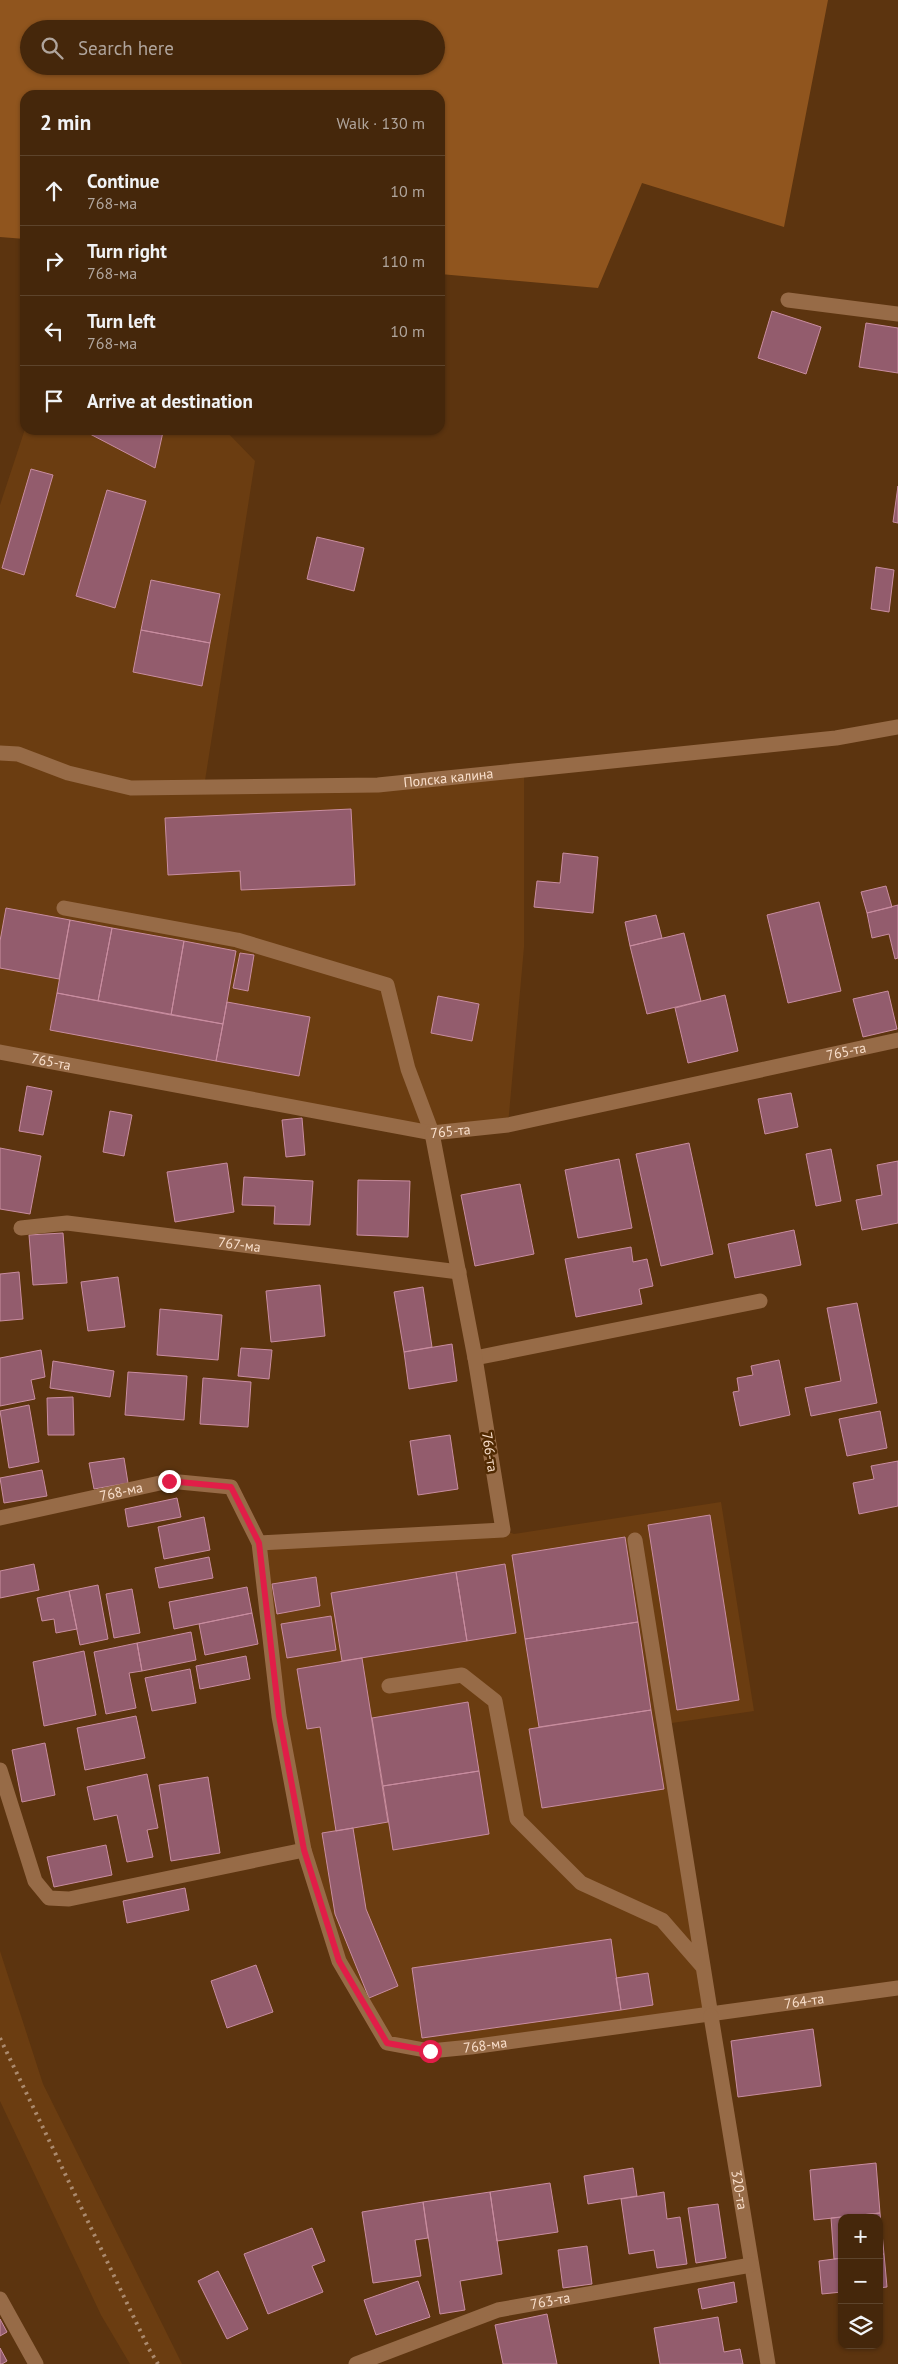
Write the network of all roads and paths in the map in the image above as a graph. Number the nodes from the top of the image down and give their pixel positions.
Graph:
1 (788, 300) dead end
2 (898, 314) edge
3 (898, 727) edge
4 (0, 753) edge
5 (64, 908) dead end
6 (898, 1040) edge
7 (0, 1052) edge
8 (432, 1133) junction
9 (21, 1228) dead end
10 (459, 1272) junction
11 (760, 1301) dead end
12 (475, 1358) junction
13 (0, 1518) edge
14 (636, 1540) dead end
15 (259, 1543) junction
16 (389, 1686) dead end
17 (0, 1770) edge
18 (304, 1850) junction
19 (704, 1967) junction
20 (898, 1988) edge
21 (711, 2016) junction
22 (751, 2266) junction
23 (0, 2299) edge
24 (36, 2364) edge
25 (356, 2364) edge
26 (768, 2364) edge

1 - 2 street
3 - 4 street, Полска калина
5 - 8 street, 766-та
6 - 8 street, 765-та
7 - 8 street, 765-та
8 - 10 street, 766-та
9 - 10 street, 767-ма
10 - 12 street, 766-та
11 - 12 street
12 - 15 street, 766-та
13 - 15 street, 768-ма
14 - 19 street, 320-та
15 - 18 street, 768-ма
16 - 19 street
17 - 18 street
18 - 21 street, 768-ма
19 - 21 street, 320-та
20 - 21 street, 764-та
21 - 22 street, 320-та
22 - 25 street, 763-та
22 - 26 street, 320-та
23 - 24 street

